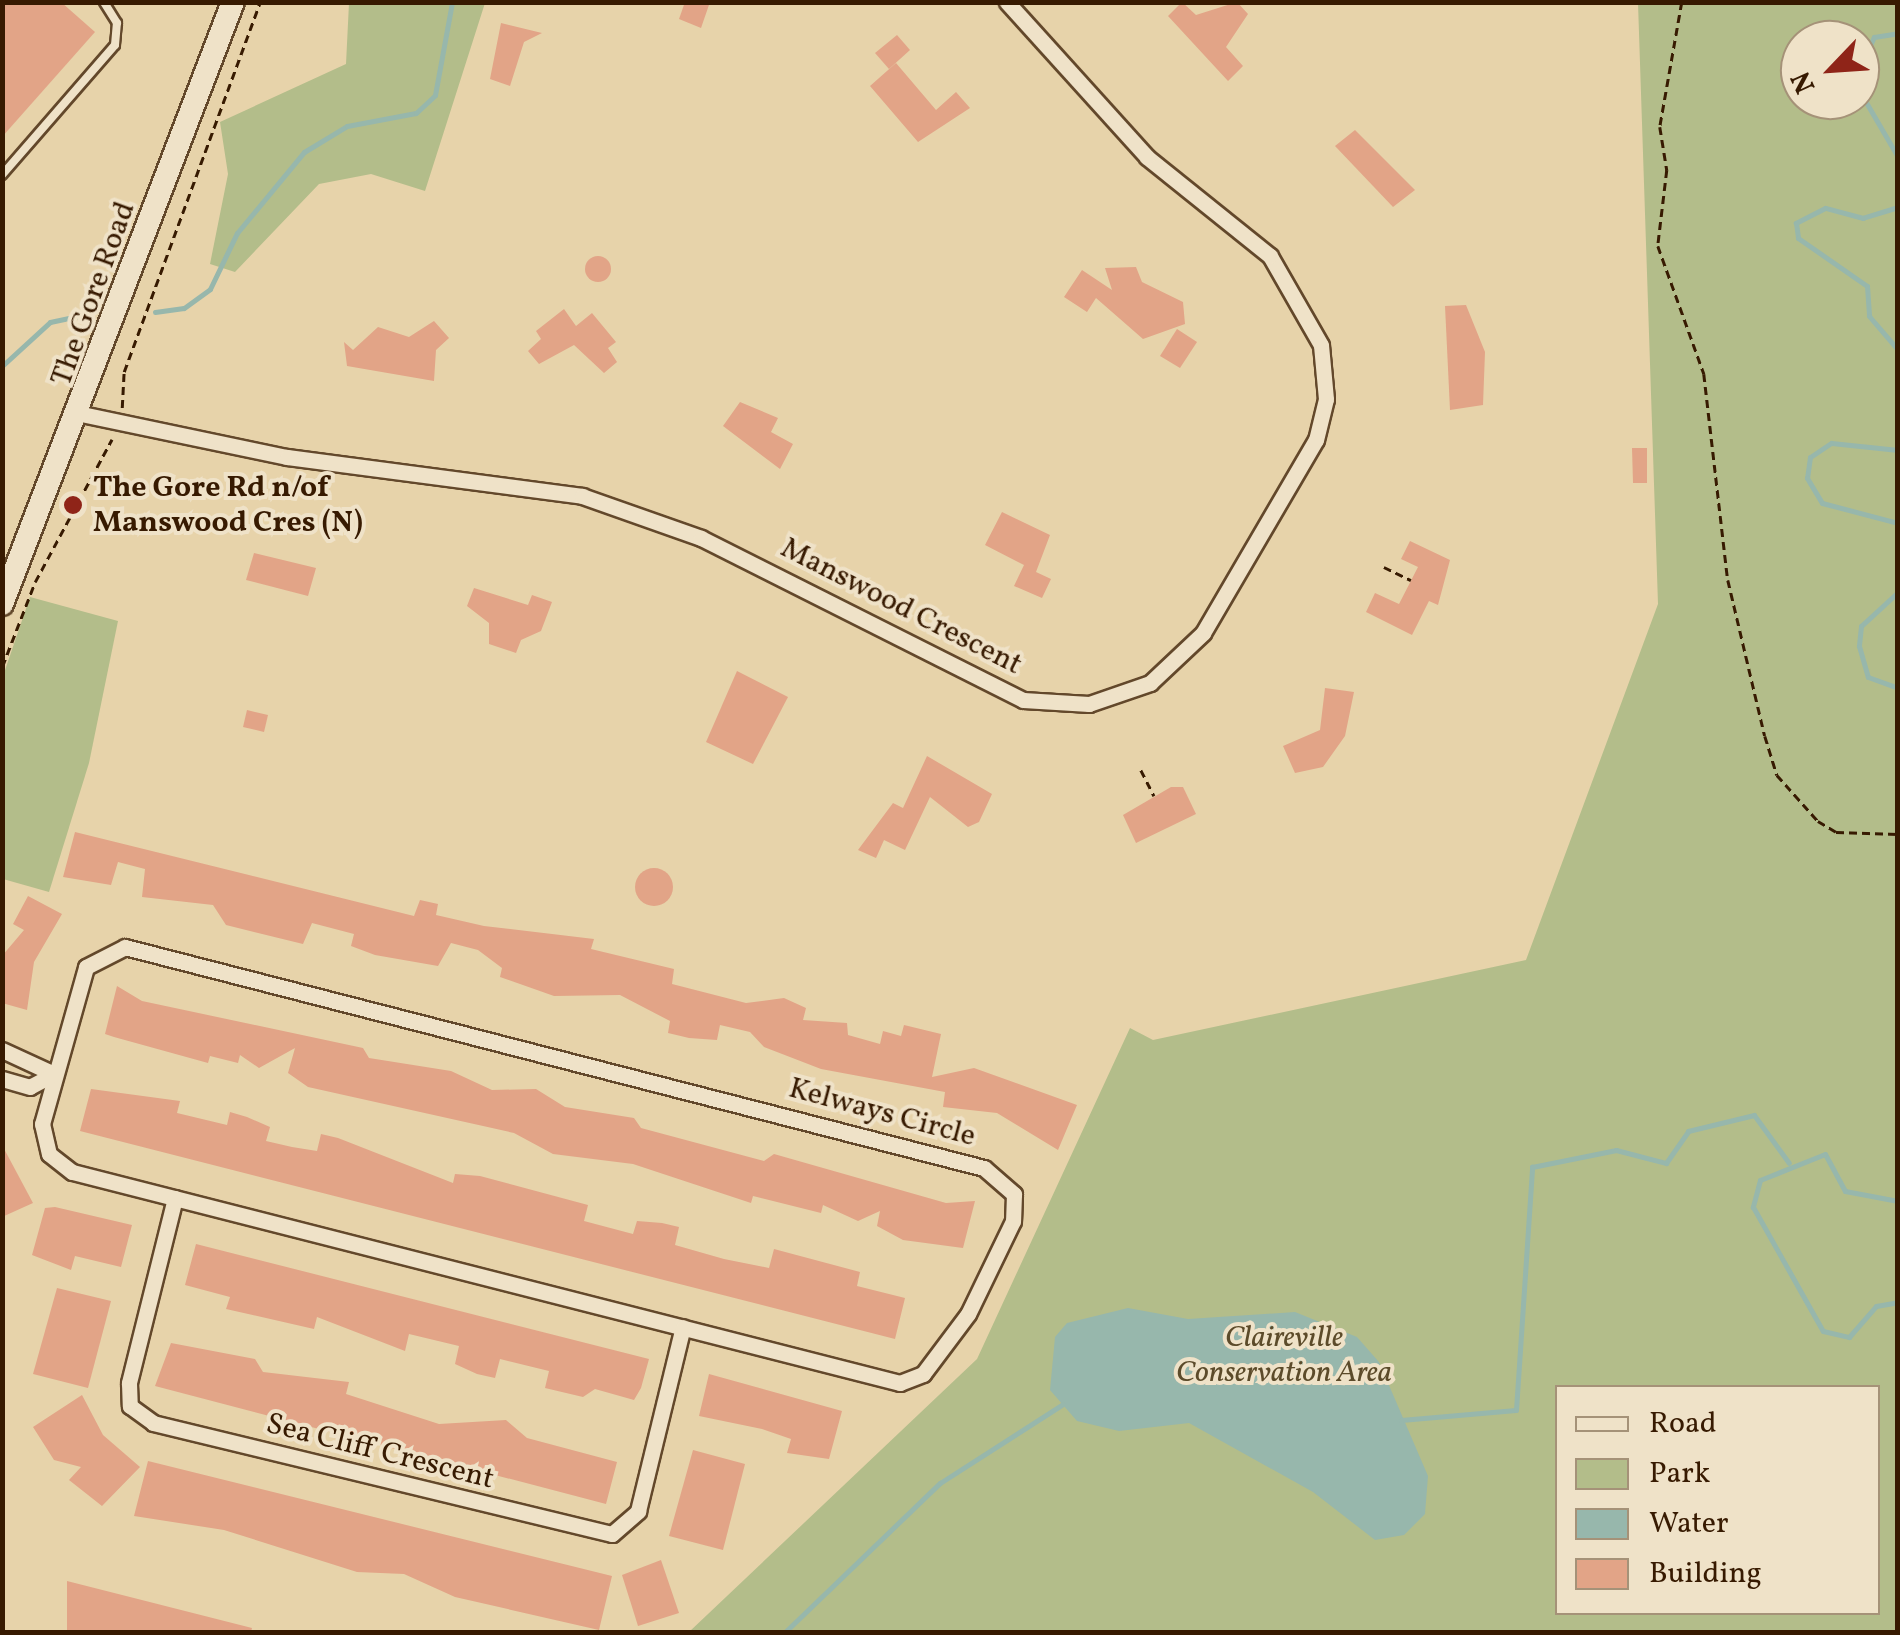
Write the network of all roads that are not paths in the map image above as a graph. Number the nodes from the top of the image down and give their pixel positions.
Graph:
1 (104, 2) edge
2 (234, 2) edge
3 (1007, 2) edge
4 (2, 175) edge
5 (81, 414) junction
6 (2, 604) edge
7 (2, 1050) edge
8 (54, 1074) junction
9 (2, 1080) edge
10 (176, 1198) junction
11 (684, 1327) junction

1 - 4 lane
2 - 5 main road, The Gore Road
3 - 5 street, Manswood Crescent
5 - 6 main road, The Gore Road
7 - 8 street
8 - 9 street
8 - 10 street, Kelways Circle
8 - 11 street, Kelways Circle
10 - 11 street, Kelways Circle
10 - 11 street, Sea Cliff Crescent

